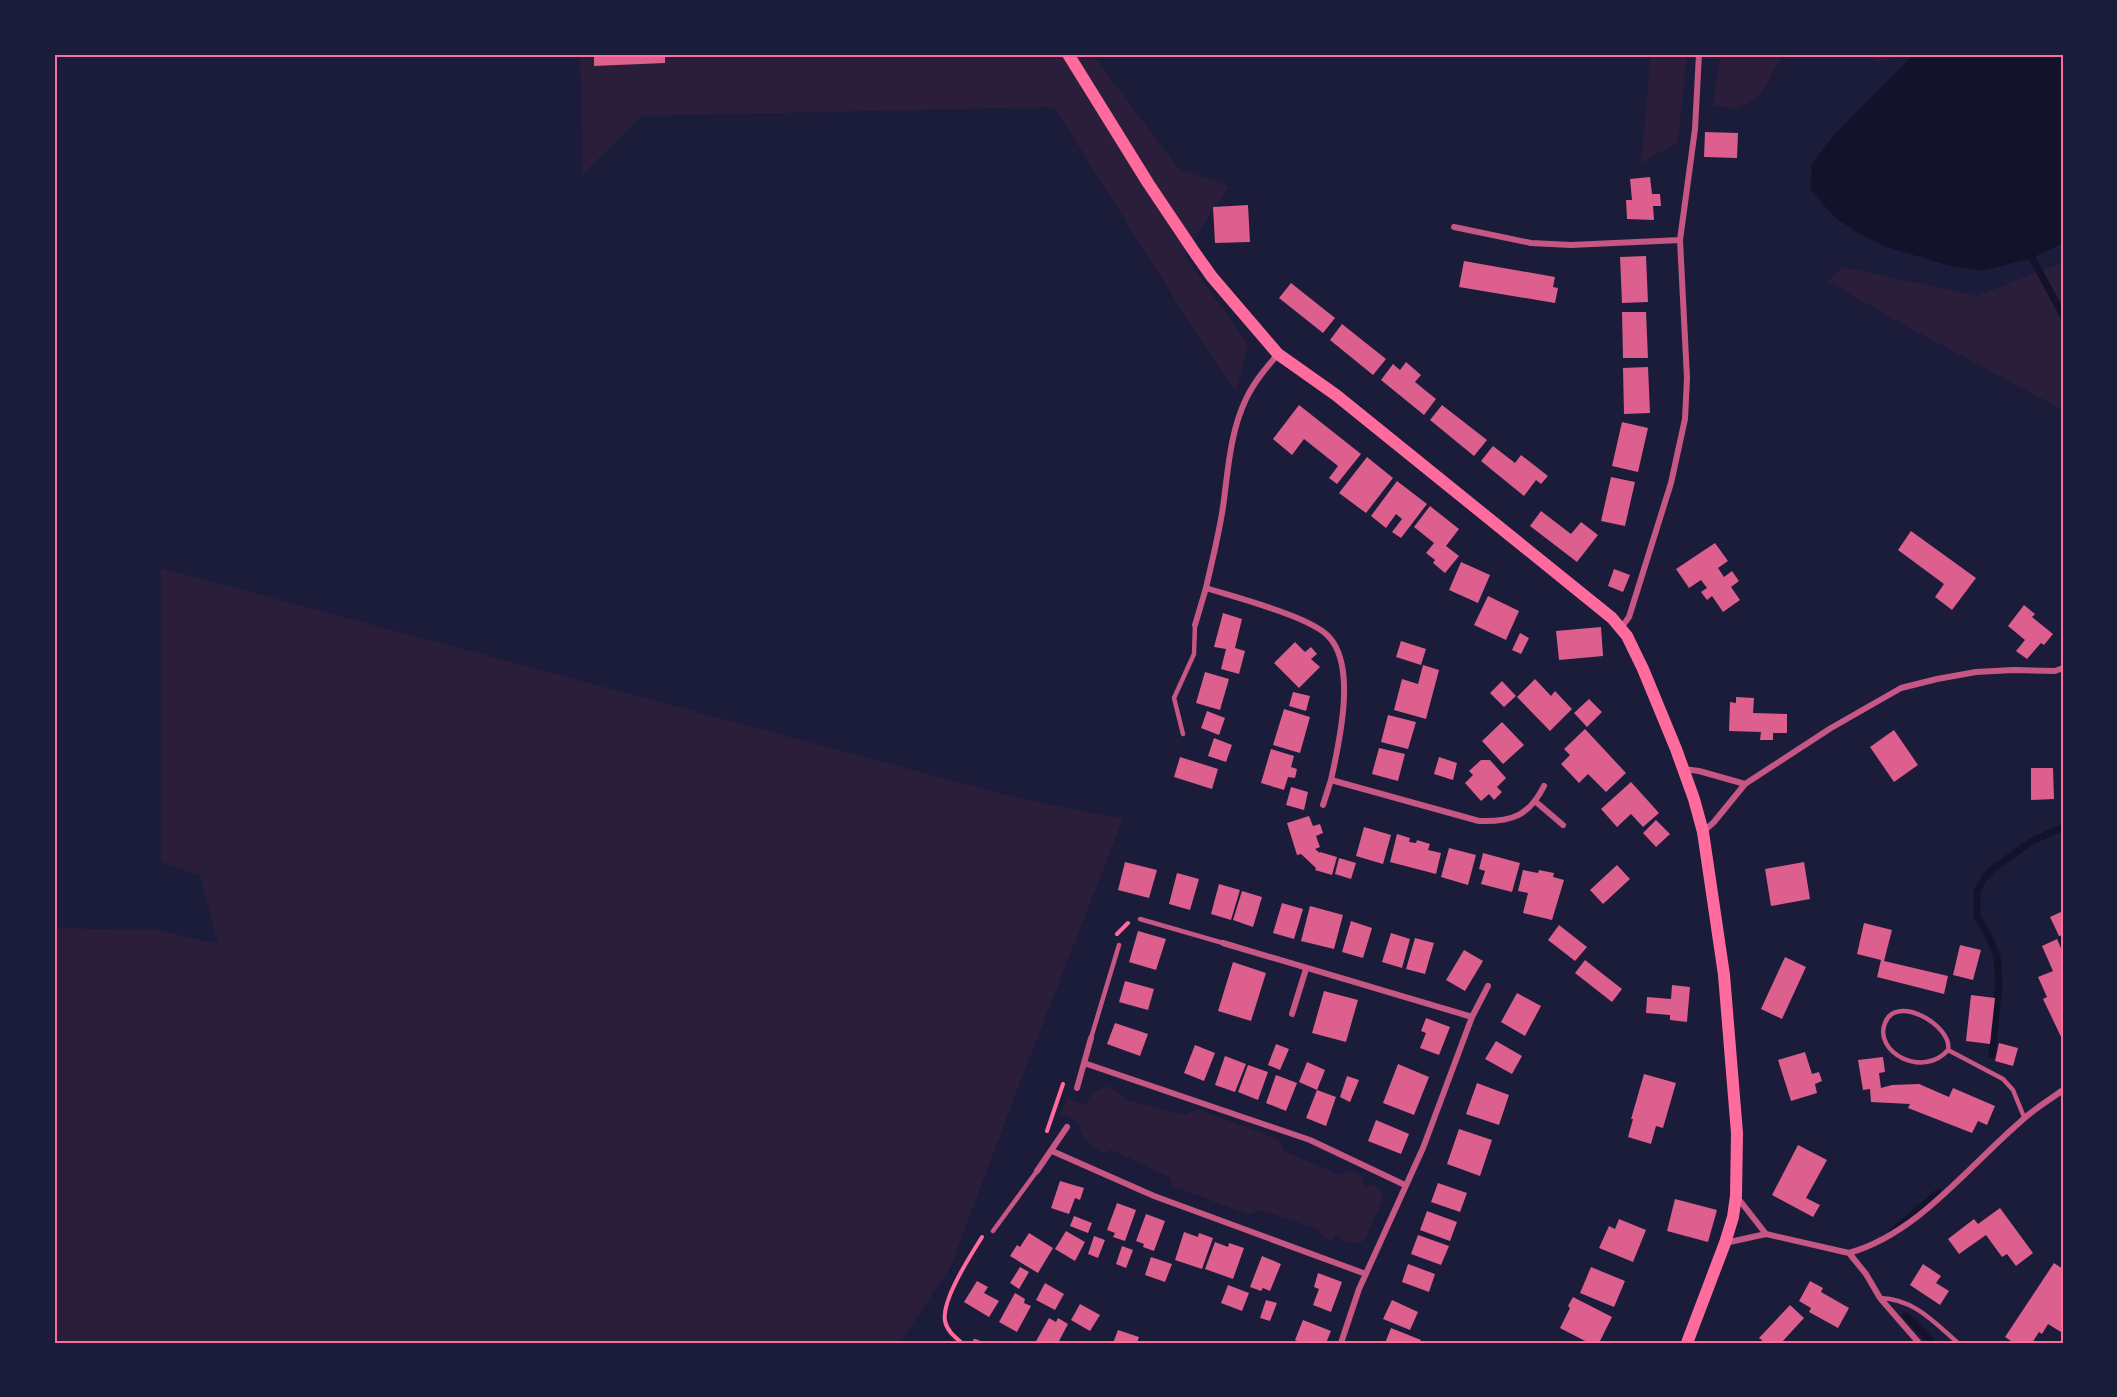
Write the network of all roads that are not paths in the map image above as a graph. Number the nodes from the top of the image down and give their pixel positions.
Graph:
1 (1068, 54) edge
2 (1699, 54) edge
3 (1454, 227) dead end
4 (1680, 240) junction
5 (1278, 354) junction
6 (1206, 588) junction
7 (1195, 625) joint
8 (1621, 628) junction
9 (2063, 668) edge
10 (1183, 734) dead end
11 (1683, 769) junction
12 (1331, 780) junction
13 (1745, 784) junction
14 (1544, 786) dead end
15 (1536, 802) junction
16 (1323, 805) dead end
17 (1563, 825) dead end
18 (1703, 832) junction
19 (1140, 919) road end
20 (1223, 943) joint
21 (1119, 945) road end
22 (1306, 969) junction
23 (1488, 986) dead end
24 (1292, 1014) dead end
25 (1472, 1017) junction
26 (1091, 1038) joint
27 (1948, 1050) junction
28 (1084, 1063) junction
29 (1077, 1088) dead end
30 (2063, 1090) edge
31 (2024, 1118) junction
32 (1067, 1128) dead end
33 (1052, 1150) junction
34 (1037, 1171) joint
35 (1405, 1185) junction
36 (1736, 1196) junction
37 (993, 1231) dead end
38 (1766, 1234) junction
39 (1725, 1243) junction
40 (1849, 1253) junction
41 (1366, 1274) junction
42 (1880, 1298) junction
43 (1341, 1343) edge
44 (1687, 1343) edge
45 (1919, 1343) edge
46 (1958, 1343) edge

1 - 5 main road
2 - 4 street
3 - 4 street
4 - 8 street
5 - 6 street
5 - 8 main road
6 - 7 street
6 - 12 street
7 - 10 lane
8 - 11 main road
9 - 13 street
11 - 13 street
11 - 18 main road
12 - 15 street
12 - 16 street
13 - 18 street
14 - 15 street
15 - 17 street
18 - 36 main road
19 - 20 lane
20 - 22 street
21 - 26 lane
22 - 24 street
22 - 25 street
23 - 25 street
25 - 35 street
26 - 28 street
27 - 27 lane
27 - 31 lane
28 - 29 street
28 - 35 street
30 - 31 street
31 - 40 street
32 - 33 street
33 - 34 street
33 - 41 street
34 - 37 lane
35 - 41 street
36 - 38 street
36 - 39 main road
38 - 39 street
38 - 40 street
39 - 44 main road
40 - 42 street
41 - 43 street
42 - 45 street
42 - 46 lane

